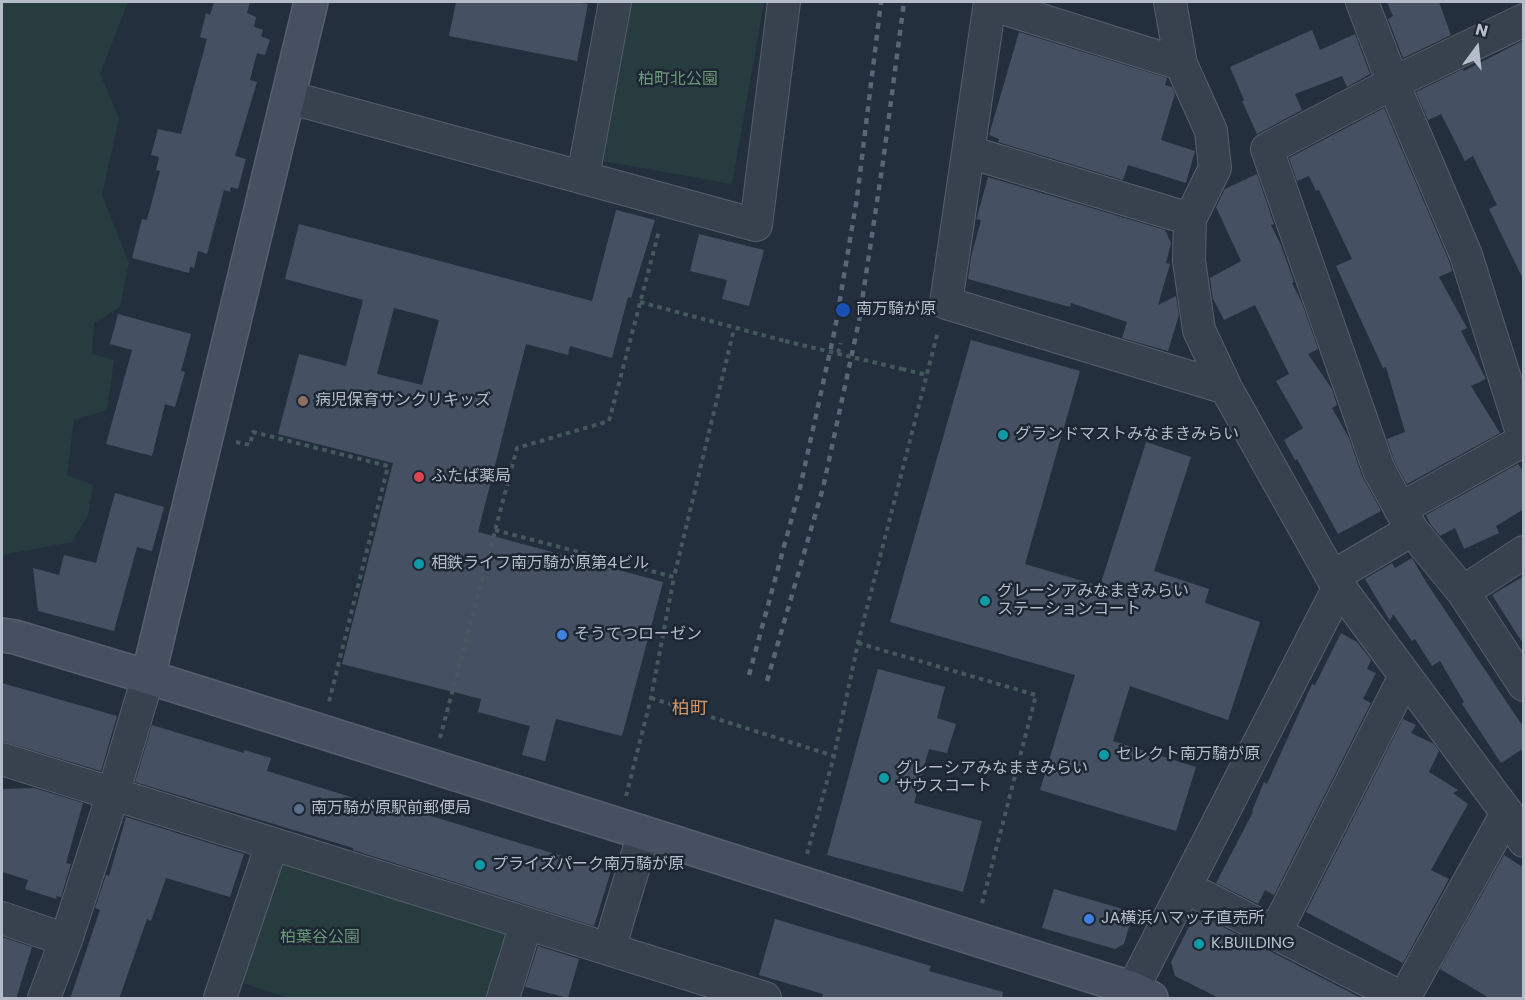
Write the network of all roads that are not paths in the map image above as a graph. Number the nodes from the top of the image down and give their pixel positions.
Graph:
1 (311, 2) edge
2 (615, 2) edge
3 (784, 2) edge
4 (1170, 2) edge
5 (1362, 2) edge
6 (990, 3) edge
7 (1524, 20) edge
8 (1181, 64) junction
9 (1393, 83) junction
10 (288, 97) junction
11 (969, 152) junction
12 (583, 177) junction
13 (1190, 219) junction
14 (1226, 388) junction
15 (1524, 440) edge
16 (1406, 519) junction
17 (1524, 552) edge
18 (1336, 582) junction
19 (1463, 592) junction
20 (2, 635) edge
21 (1404, 676) junction
22 (148, 677) junction
23 (1524, 685) edge
24 (2, 759) edge
25 (113, 794) junction
26 (1507, 813) junction
27 (644, 833) junction
28 (1524, 841) edge
29 (272, 844) junction
30 (1185, 887) junction
31 (2, 918) edge
32 (526, 924) junction
33 (1275, 933) junction
34 (66, 940) junction
35 (609, 950) junction
36 (1137, 995) edge
37 (229, 996) edge
38 (44, 999) edge
39 (502, 999) edge
40 (765, 999) edge
41 (1403, 999) edge

1 - 10 street
2 - 12 street
3 - 12 street
4 - 8 street
5 - 9 street
6 - 8 street
6 - 11 street
7 - 9 street
8 - 13 street
9 - 15 street
9 - 16 street
10 - 12 street
10 - 22 street
11 - 13 street
11 - 14 street
13 - 14 street
14 - 18 street
15 - 16 street
16 - 18 street
16 - 19 street
17 - 19 street
18 - 21 street
18 - 30 street
19 - 23 street
20 - 22 street
21 - 26 street
21 - 33 street
22 - 25 street
22 - 27 street
24 - 25 street
25 - 29 street
25 - 34 street
26 - 28 street
26 - 41 street
27 - 35 street
27 - 36 street
29 - 32 street
29 - 37 street
30 - 33 street
30 - 36 street
31 - 34 street
32 - 35 street
32 - 39 street
33 - 41 street
34 - 38 street
35 - 40 street

